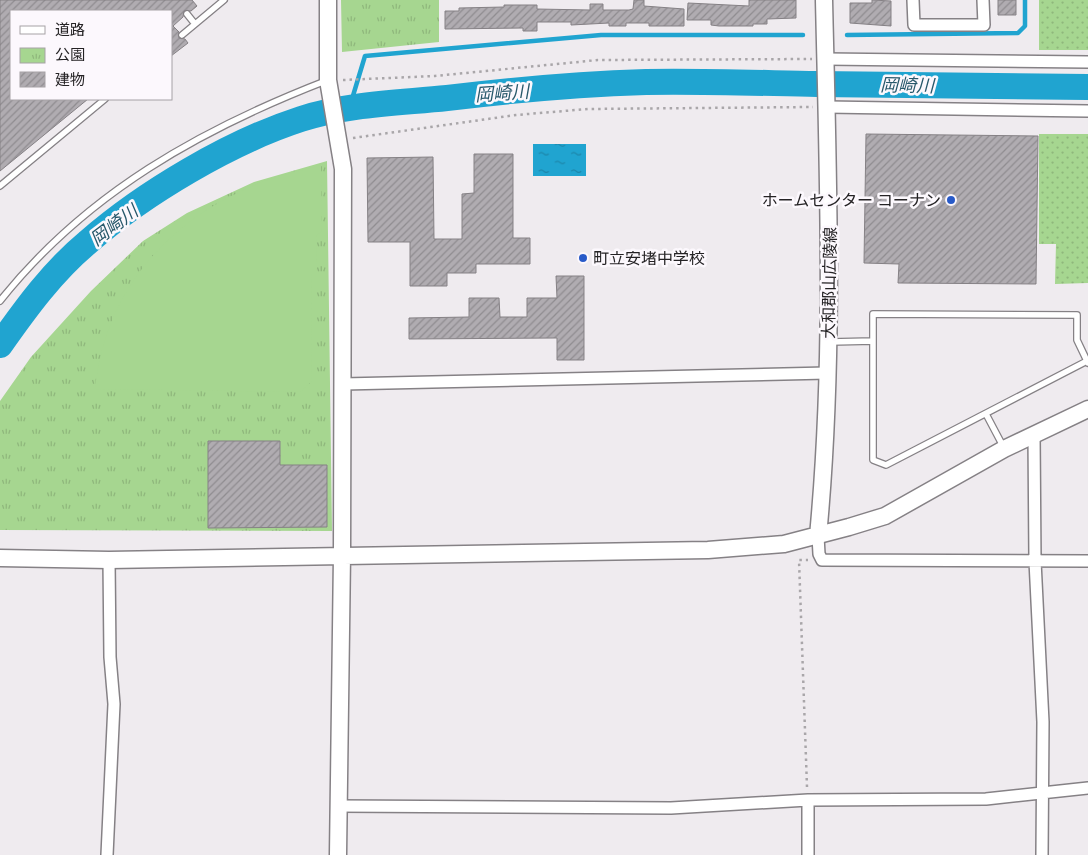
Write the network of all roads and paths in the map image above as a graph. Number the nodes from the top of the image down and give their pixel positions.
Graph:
1 (224, 0) edge
2 (328, 0) edge
3 (824, 0) edge
4 (913, 0) edge
5 (983, 0) edge
6 (187, 14) dead end
7 (196, 24) junction
8 (182, 35) dead end
9 (826, 58) junction
10 (1088, 62) edge
11 (351, 79) dead end
12 (329, 84) junction
13 (104, 100) edge
14 (827, 107) junction
15 (1088, 111) edge
16 (338, 136) junction
17 (0, 186) edge
18 (0, 301) edge
19 (873, 341) junction
20 (828, 342) junction
21 (1088, 362) edge
22 (827, 373) junction
23 (344, 384) junction
24 (1088, 409) edge
25 (986, 414) junction
26 (1034, 435) junction
27 (1004, 449) junction
28 (818, 536) junction
29 (342, 555) junction
30 (0, 558) edge
31 (109, 560) junction
32 (822, 560) junction
33 (1088, 560) edge
34 (1036, 561) junction
35 (1088, 788) edge
36 (1041, 792) junction
37 (808, 800) junction
38 (338, 806) junction
39 (107, 855) edge
40 (338, 855) edge
41 (808, 855) edge
42 (1042, 855) edge

1 - 7 lane
2 - 12 street
3 - 9 street, 大和郡山広陵線
4 - 5 street
6 - 7 lane
7 - 8 lane
9 - 10 street
9 - 11 path
9 - 14 street, 大和郡山広陵線
12 - 16 street
12 - 18 lane
13 - 17 lane
14 - 15 street
14 - 16 path
14 - 20 street, 大和郡山広陵線
16 - 23 street
19 - 20 lane
19 - 21 lane
19 - 25 lane
20 - 22 street, 大和郡山広陵線
21 - 25 lane
22 - 23 street
22 - 28 street, 大和郡山広陵線
23 - 29 street
24 - 26 street
25 - 27 lane
26 - 27 street
26 - 34 street
27 - 28 street
28 - 29 street
28 - 32 street
29 - 31 street
29 - 38 street
30 - 31 street
31 - 39 street
32 - 34 street
32 - 37 path
33 - 34 street
34 - 36 street
35 - 36 street
36 - 37 street
36 - 42 street
37 - 38 street
37 - 41 street
38 - 40 street

